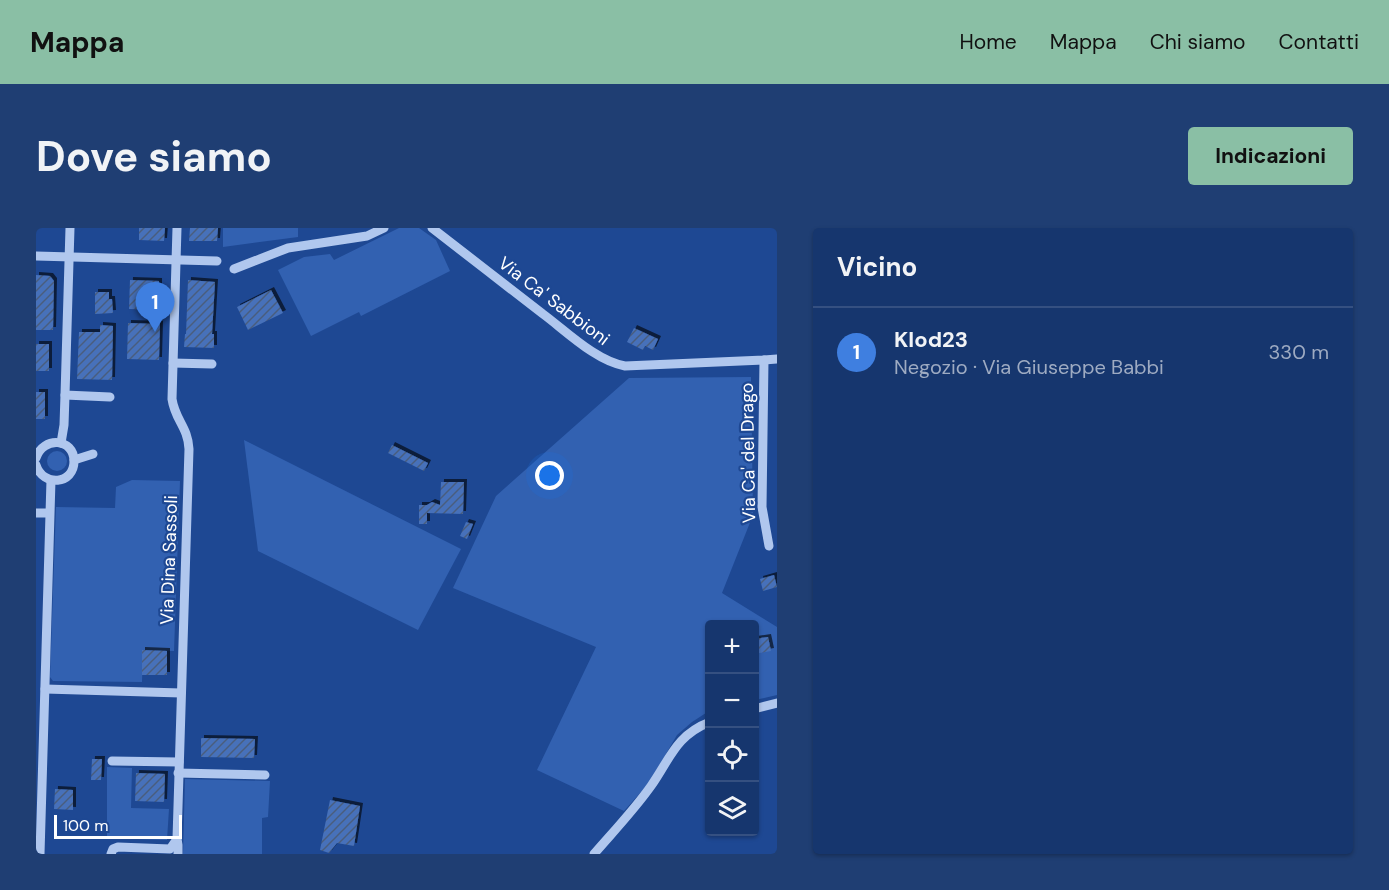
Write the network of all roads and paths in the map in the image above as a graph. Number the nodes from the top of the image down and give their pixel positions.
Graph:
1 (70, 228) edge
2 (177, 228) edge
3 (384, 228) edge
4 (432, 228) edge
5 (36, 256) edge
6 (70, 257) junction
7 (176, 260) junction
8 (217, 261) dead end
9 (234, 269) dead end
10 (777, 359) edge
11 (764, 360) junction
12 (173, 363) junction
13 (212, 364) dead end
14 (65, 395) junction
15 (110, 397) dead end
16 (61, 443) junction
17 (93, 454) dead end
18 (36, 458) edge
19 (74, 460) junction
20 (36, 465) edge
21 (51, 480) junction
22 (36, 513) edge
23 (49, 513) junction
24 (769, 546) dead end
25 (41, 614) edge
26 (45, 689) junction
27 (181, 693) junction
28 (777, 703) edge
29 (759, 708) edge
30 (705, 724) edge
31 (112, 761) dead end
32 (179, 762) junction
33 (178, 773) junction
34 (265, 776) dead end
35 (38, 813) edge
36 (177, 838) junction
37 (40, 854) edge
38 (111, 854) edge
39 (178, 854) edge
40 (594, 854) edge

1 - 6 street
2 - 7 street, Via Dina Sassoli
3 - 9 street
4 - 11 street, Via Ca' Sabbioni
5 - 6 street
6 - 7 street
6 - 14 street
7 - 8 street
7 - 12 street, Via Dina Sassoli
10 - 11 street, Via Ca' Sabbioni
11 - 24 street, Via Ca' del Drago
12 - 13 street
12 - 27 street, Via Dina Sassoli
14 - 15 street
14 - 16 street
16 - 18 street
16 - 19 street
17 - 19 street
19 - 21 street
20 - 21 street
21 - 23 street
22 - 23 street
23 - 25 street
25 - 26 street
26 - 27 street
26 - 35 street
27 - 32 street, Via Dina Sassoli
28 - 29 street
30 - 40 street
31 - 32 street
32 - 33 street, Via Dina Sassoli
33 - 34 street
33 - 36 street, Via Dina Sassoli
35 - 37 street
36 - 38 street
36 - 39 street, Via Dina Sassoli

